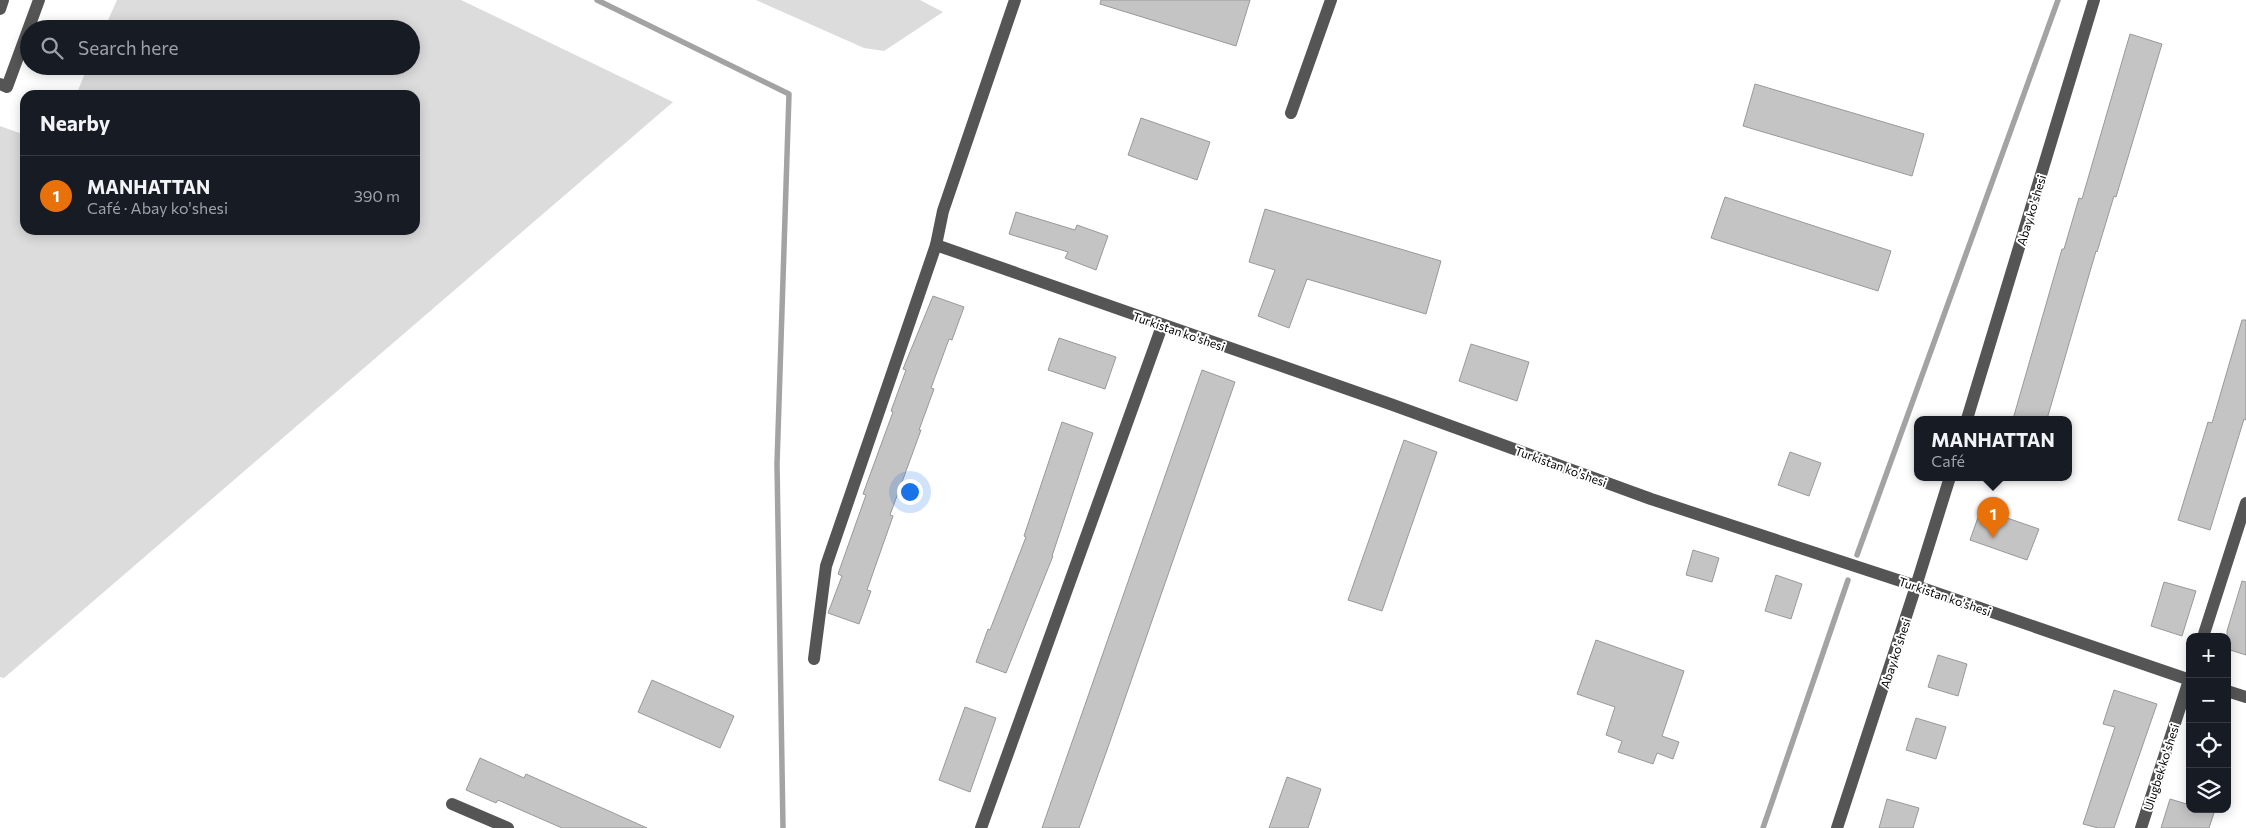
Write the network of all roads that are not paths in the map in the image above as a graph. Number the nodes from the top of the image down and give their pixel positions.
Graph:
1 (3, 0) edge
2 (39, 0) edge
3 (1015, 0) edge
4 (1331, 0) edge
5 (2094, 0) edge
6 (0, 9) edge
7 (32, 20) edge
8 (20, 51) edge
9 (0, 84) edge
10 (1291, 113) dead end
11 (936, 245) junction
12 (1162, 326) junction
13 (1968, 416) edge
14 (1949, 481) edge
15 (2246, 503) edge
16 (1916, 586) junction
17 (2204, 633) edge
18 (814, 659) dead end
19 (2187, 678) edge
20 (2186, 691) edge
21 (2231, 693) edge
22 (2246, 697) edge
23 (452, 804) dead end
24 (508, 828) edge
25 (981, 828) edge
26 (1837, 828) edge
27 (2141, 828) edge

1 - 6 street
2 - 7 street
3 - 11 street
4 - 10 street
5 - 13 street, Abay ko'shesi
8 - 9 street
11 - 12 street, Turkistan ko'shesi
11 - 18 street
12 - 16 street, Turkistan ko'shesi
12 - 25 street
14 - 16 street, Abay ko'shesi
15 - 17 street
16 - 19 street, Turkistan ko'shesi
16 - 26 street, Abay ko'shesi
20 - 27 street, Ulugbek ko'shesi
21 - 22 street
23 - 24 street

